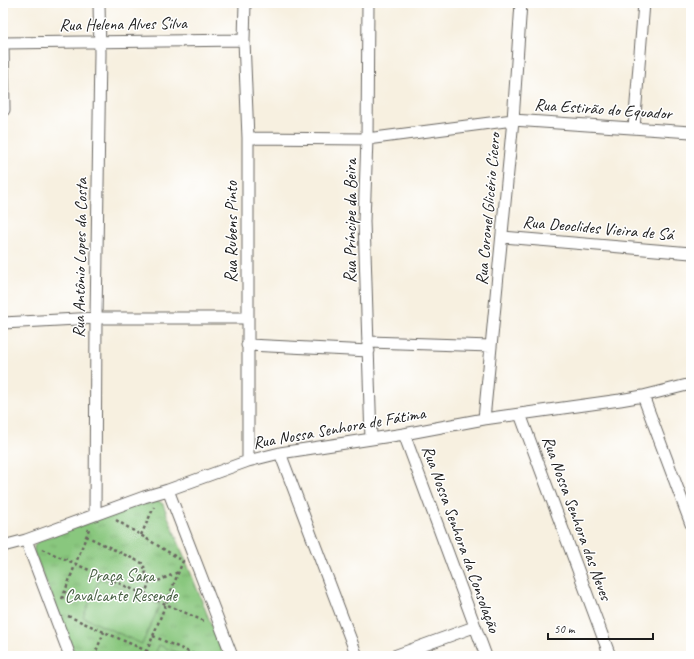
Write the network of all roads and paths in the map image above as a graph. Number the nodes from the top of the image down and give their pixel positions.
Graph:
1 (99, 3) edge
2 (245, 3) edge
3 (368, 3) edge
4 (521, 3) edge
5 (644, 3) edge
6 (244, 40) junction
7 (100, 42) junction
8 (3, 43) edge
9 (4, 110) dead end
10 (513, 120) junction
11 (634, 128) junction
12 (691, 132) edge
13 (248, 138) junction
14 (367, 138) junction
15 (502, 237) junction
16 (691, 253) edge
17 (96, 318) junction
18 (248, 318) junction
19 (3, 323) edge
20 (248, 345) junction
21 (369, 346) junction
22 (491, 346) junction
23 (691, 384) edge
24 (643, 396) junction
25 (520, 414) junction
26 (484, 419) junction
27 (404, 434) junction
28 (371, 439) junction
29 (280, 453) junction
30 (248, 461) junction
31 (168, 490) junction
32 (156, 503) dead end
33 (95, 514) junction
34 (112, 517) dead end
35 (691, 524) edge
36 (83, 528) dead end
37 (141, 535) junction
38 (86, 536) junction
39 (26, 540) junction
40 (3, 546) edge
41 (37, 547) dead end
42 (75, 564) junction
43 (178, 572) junction
44 (150, 579) junction
45 (145, 596) junction
46 (62, 599) dead end
47 (166, 604) junction
48 (62, 614) dead end
49 (208, 623) dead end
50 (474, 627) junction
51 (104, 632) junction
52 (153, 636) junction
53 (147, 651) junction
54 (70, 656) edge
55 (94, 656) edge
56 (145, 656) edge
57 (198, 656) edge
58 (232, 656) edge
59 (357, 656) edge
60 (394, 656) edge
61 (486, 656) edge
62 (610, 656) edge

1 - 7 street, Rua Antônio Lopes da Costa
2 - 6 street, Rua Rubens Pinto
3 - 14 street, Rua Príncipe da Beira
4 - 10 street, Rua Coronel Glicério Cícero
5 - 11 street
6 - 7 street, Rua Helena Alves Silva
6 - 13 street, Rua Rubens Pinto
7 - 8 street, Rua Helena Alves Silva
7 - 17 street, Rua Antônio Lopes da Costa
8 - 9 street
10 - 11 street, Rua Estirão do Equador
10 - 14 street, Rua Estirão do Equador
10 - 15 street, Rua Coronel Glicério Cícero
11 - 12 street, Rua Estirão do Equador
13 - 14 street, Rua Estirão do Equador
13 - 18 street, Rua Rubens Pinto
14 - 21 street, Rua Príncipe da Beira
15 - 16 street, Rua Deoclides Vieira de Sá
15 - 22 street, Rua Coronel Glicério Cícero
17 - 18 street
17 - 19 street
17 - 33 street, Rua Antônio Lopes da Costa
18 - 20 street, Rua Rubens Pinto
20 - 21 street
20 - 30 street, Rua Rubens Pinto
21 - 22 street
21 - 28 street, Rua Príncipe da Beira
22 - 26 street, Rua Coronel Glicério Cícero
23 - 24 street, Rua Nossa Senhora de Fátima
24 - 25 street, Rua Nossa Senhora de Fátima
24 - 35 street
25 - 26 street, Rua Nossa Senhora de Fátima
25 - 62 street, Rua Nossa Senhora das Neves
26 - 27 street, Rua Nossa Senhora de Fátima
27 - 28 street, Rua Nossa Senhora de Fátima
27 - 50 street, Rua Nossa Senhora da Consolação
28 - 29 street, Rua Nossa Senhora de Fátima
29 - 30 street, Rua Nossa Senhora de Fátima
29 - 59 street
30 - 31 street, Rua Nossa Senhora de Fátima
31 - 33 street, Rua Nossa Senhora de Fátima
31 - 58 street
32 - 37 path
33 - 39 street, Rua Nossa Senhora de Fátima
34 - 37 path
36 - 38 path
37 - 43 path
38 - 42 path
38 - 44 path
39 - 40 street, Rua Nossa Senhora de Fátima
39 - 54 street
41 - 42 path
42 - 45 path
42 - 46 path
43 - 44 path
43 - 47 path
44 - 45 path
45 - 47 path
47 - 49 path
47 - 52 path
48 - 51 path
50 - 60 street
50 - 61 street, Rua Nossa Senhora da Consolação
51 - 53 path
51 - 55 path
52 - 53 path
52 - 57 path
53 - 56 path

